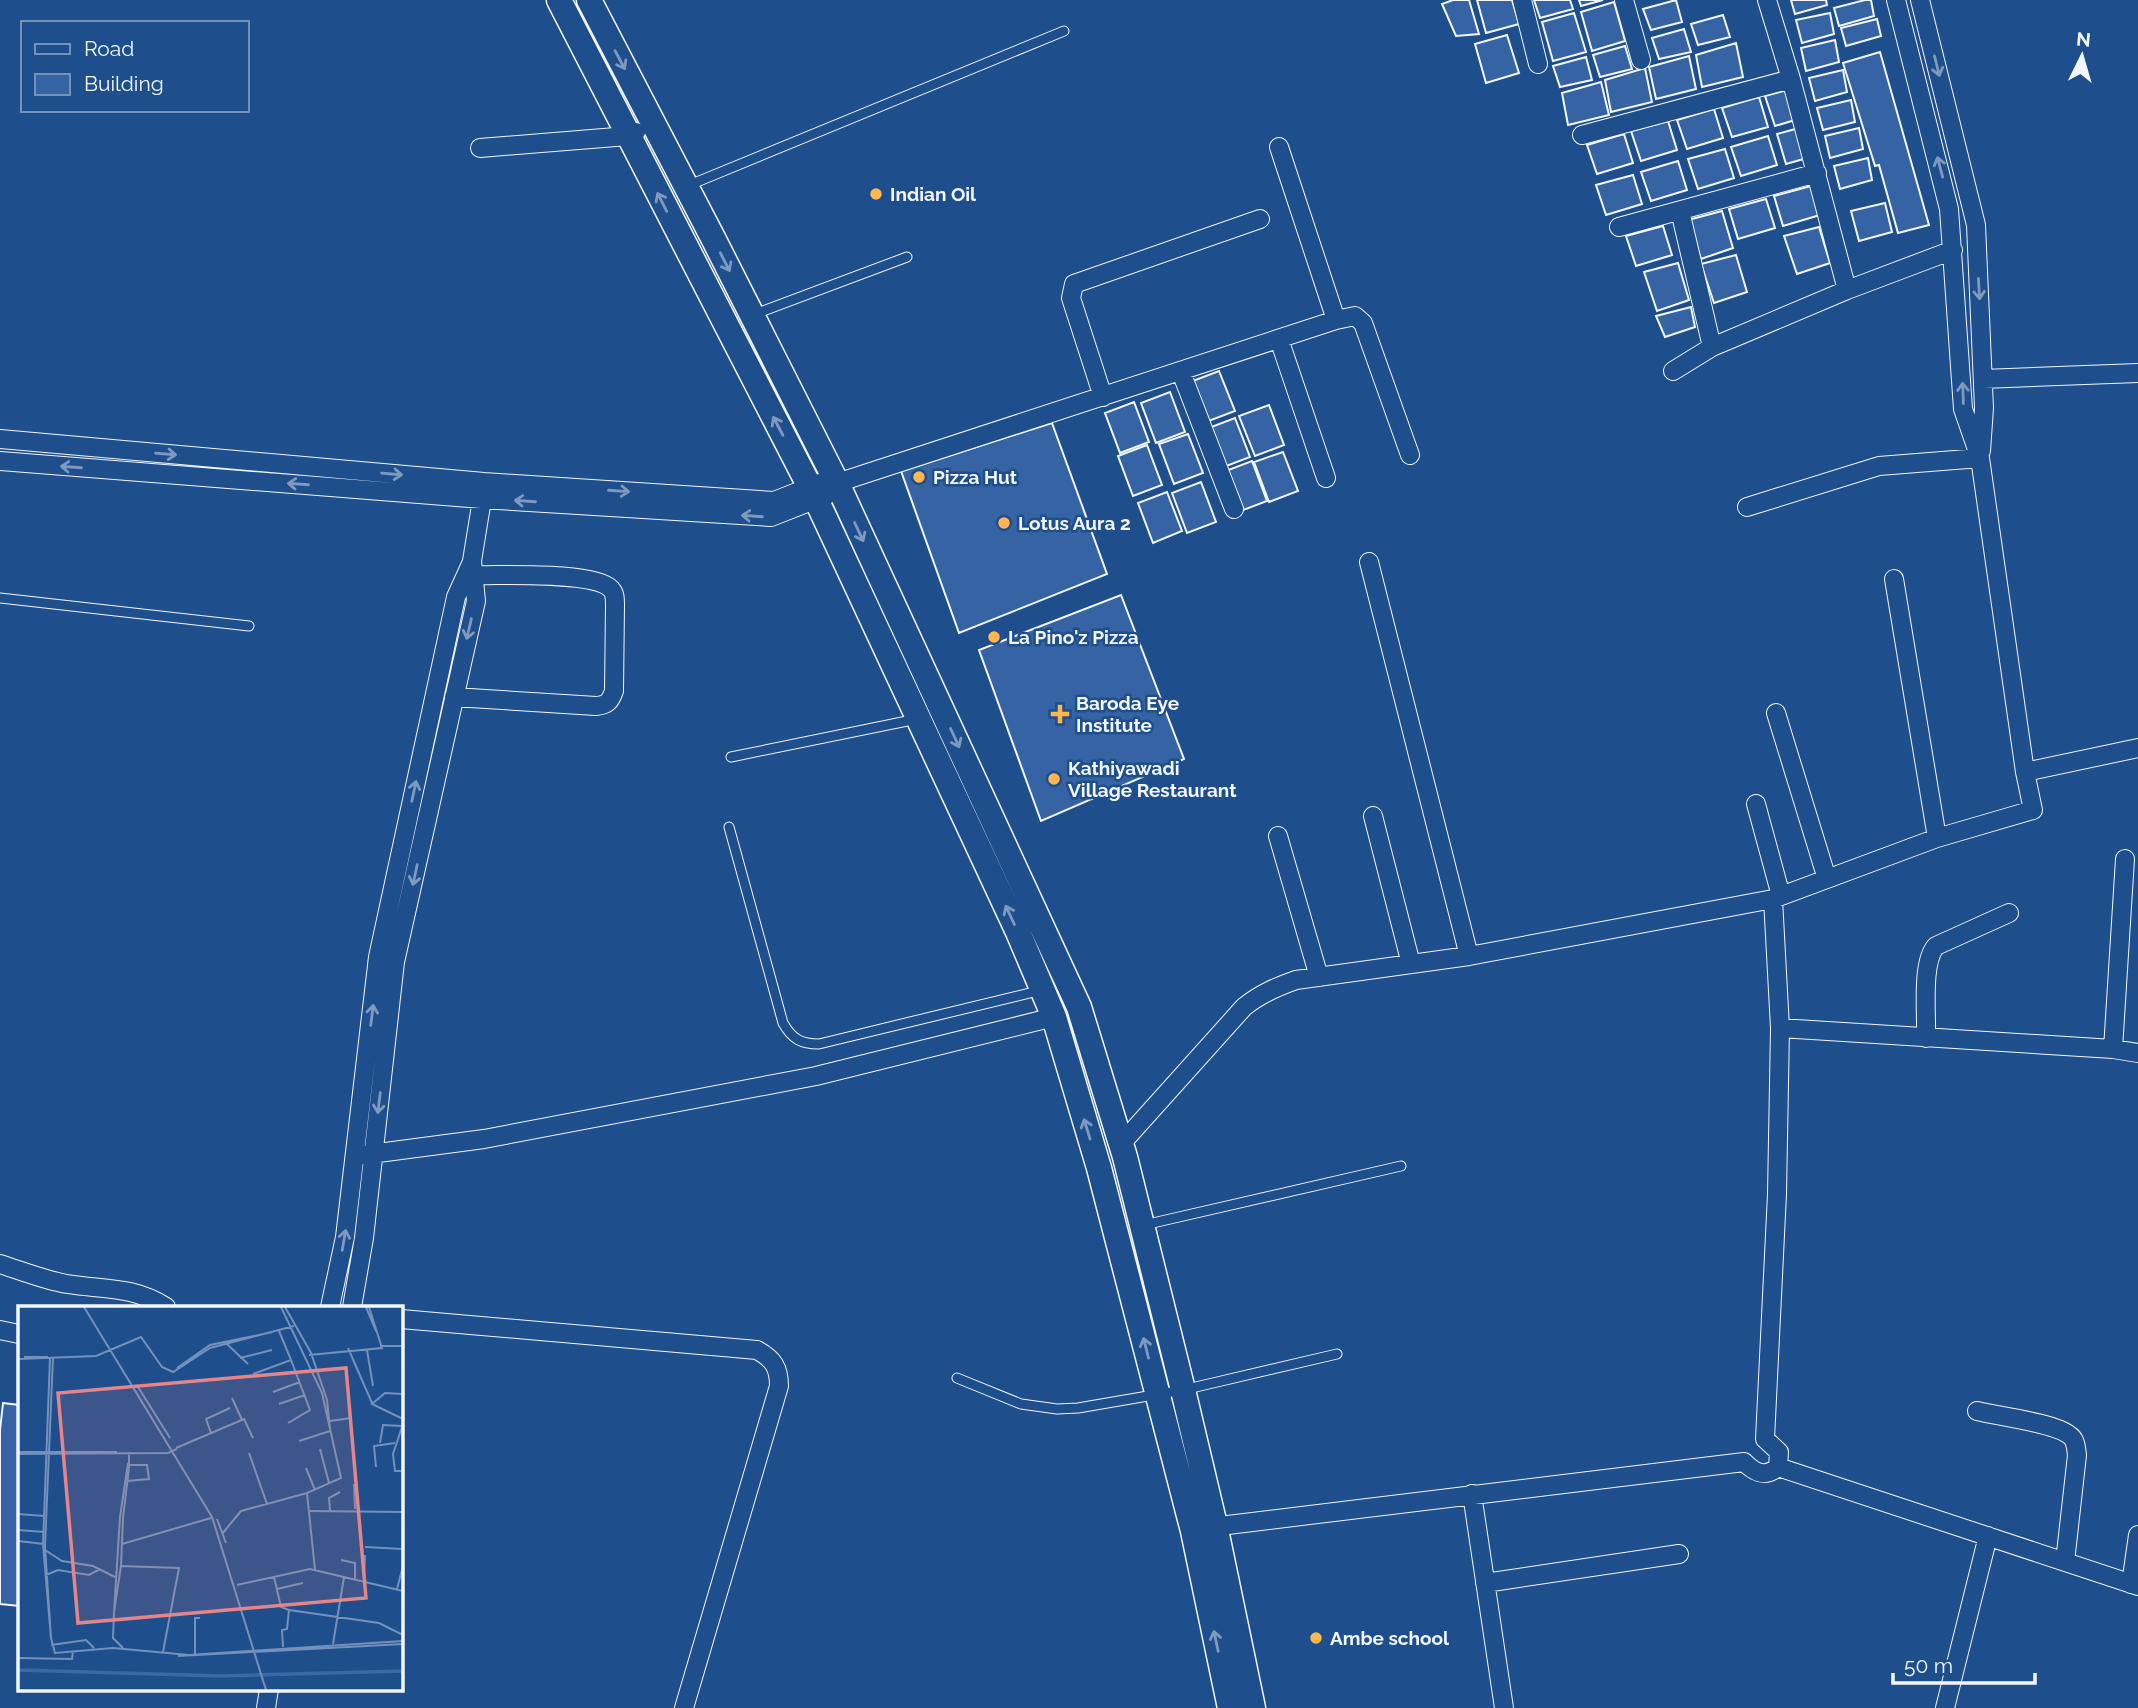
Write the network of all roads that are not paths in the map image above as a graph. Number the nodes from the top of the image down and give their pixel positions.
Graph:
1 (559, 0) edge
2 (589, 0) edge
3 (1522, 0) edge
4 (1624, 0) edge
5 (1767, 0) edge
6 (1896, 0) edge
7 (1920, 0) edge
8 (1064, 31) dead end
9 (1641, 60) dead end
10 (1538, 64) dead end
11 (1791, 79) junction
12 (653, 123) junction
13 (1582, 135) dead end
14 (628, 136) junction
15 (480, 148) dead end
16 (1279, 148) dead end
17 (1817, 173) junction
18 (686, 186) junction
19 (1680, 211) junction
20 (1260, 219) dead end
21 (1619, 227) dead end
22 (1953, 250) junction
23 (907, 257) dead end
24 (1847, 289) junction
25 (752, 315) junction
26 (1336, 320) junction
27 (1279, 339) junction
28 (1712, 347) junction
29 (1673, 371) dead end
30 (1181, 372) junction
31 (2138, 373) edge
32 (1983, 379) junction
33 (1103, 397) junction
34 (0, 439) edge
35 (1410, 455) dead end
36 (1980, 458) junction
37 (0, 461) edge
38 (1326, 478) dead end
39 (836, 483) junction
40 (483, 490) junction
41 (813, 493) junction
42 (1747, 507) dead end
43 (1234, 509) dead end
44 (1369, 562) dead end
45 (473, 568) junction
46 (1894, 579) dead end
47 (0, 598) edge
48 (248, 626) dead end
49 (454, 697) junction
50 (1776, 713) dead end
51 (919, 719) junction
52 (2138, 748) edge
53 (730, 757) dead end
54 (2025, 772) junction
55 (1756, 804) dead end
56 (1373, 816) dead end
57 (729, 827) dead end
58 (1278, 836) dead end
59 (1937, 838) junction
60 (2125, 859) dead end
61 (1827, 879) junction
62 (1777, 897) junction
63 (2009, 913) dead end
64 (1469, 956) junction
65 (1410, 964) junction
66 (1320, 977) junction
67 (1042, 990) junction
68 (1054, 1017) junction
69 (1780, 1028) junction
70 (1926, 1038) junction
71 (2113, 1049) junction
72 (2138, 1053) edge
73 (1121, 1144) junction
74 (364, 1155) junction
75 (1402, 1166) dead end
76 (1142, 1225) junction
77 (0, 1264) edge
78 (164, 1306) edge
79 (330, 1306) edge
80 (352, 1306) edge
81 (402, 1319) edge
82 (0, 1330) edge
83 (18, 1334) edge
84 (1337, 1353) dead end
85 (957, 1378) dead end
86 (1183, 1390) junction
87 (1158, 1394) junction
88 (1977, 1411) dead end
89 (1765, 1439) junction
90 (1744, 1462) junction
91 (1779, 1467) junction
92 (1472, 1494) junction
93 (1204, 1528) junction
94 (2138, 1535) edge
95 (1988, 1536) junction
96 (1679, 1554) dead end
97 (2065, 1562) junction
98 (1485, 1583) junction
99 (2135, 1585) edge
100 (269, 1690) edge
101 (266, 1708) edge
102 (684, 1708) edge
103 (1230, 1708) edge
104 (1253, 1708) edge
105 (1504, 1708) edge
106 (1944, 1708) edge

1 - 14 main road
2 -> 12 main road
3 - 10 street
4 - 9 street
5 - 11 street
22 -> 6 street
7 -> 32 street
8 - 18 lane
11 - 13 street
11 - 17 street
12 - 14 street
12 - 18 main road
14 - 15 street
41 -> 14 main road
16 - 26 street
17 - 19 street
17 - 24 street
18 -> 25 main road
19 - 21 street
19 - 28 street
20 - 33 street
22 - 24 street
36 -> 22 street
23 - 25 lane
24 - 28 street
25 - 39 main road
26 - 27 street
26 - 35 street
27 - 30 street
27 - 38 street
28 - 29 street
30 - 33 street
30 - 43 street
31 - 32 street
32 - 36 street
33 - 39 street
34 -> 40 street
36 - 42 street
36 - 54 street
40 -> 37 street
39 - 41 street
39 -> 73 main road
40 - 41 street
40 - 45 street
41 - 51 main road
44 - 64 street
45 -> 49 street
45 - 49 street
74 -> 45 street
46 - 59 street
47 - 48 lane
49 -> 74 street
50 - 61 street
51 - 53 lane
67 -> 51 main road
52 - 54 street
54 - 59 street
55 - 62 street
56 - 65 street
57 - 67 lane
58 - 66 street
59 - 61 street
60 - 71 street
61 - 62 street
62 - 64 street
62 - 69 street
63 - 70 street
64 - 65 street
65 - 66 street
66 - 73 street
67 - 68 main road
68 - 74 street
87 -> 68 main road
69 - 70 street
69 - 89 street
70 - 71 street
71 - 72 street
73 - 76 main road
79 -> 74 street
74 - 80 street
75 - 76 lane
76 - 86 main road
77 - 78 street
81 - 102 street
82 - 83 street
84 - 86 lane
85 - 87 lane
86 - 87 lane
86 - 93 main road
87 - 93 main road
88 - 97 street
89 - 90 street
89 - 91 street
90 - 91 street
90 - 92 street
91 - 95 street
92 - 93 street
92 - 98 street
103 -> 93 main road
93 - 104 main road
94 - 99 street
95 - 97 street
95 - 106 street
96 - 98 street
97 - 99 street
98 - 105 street
100 - 101 street

